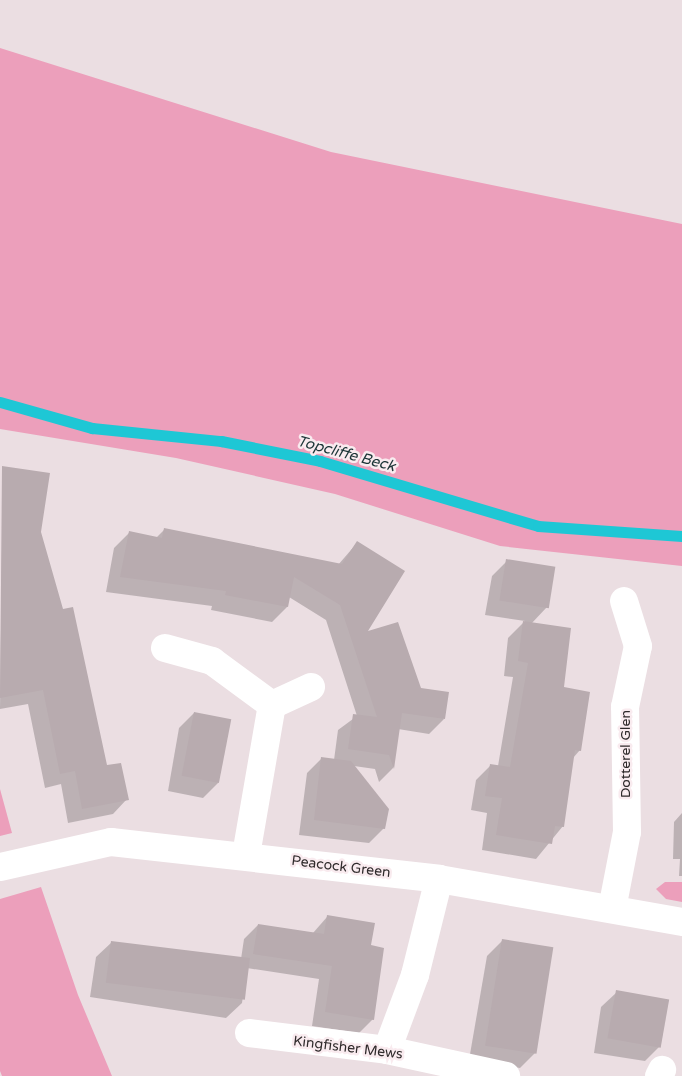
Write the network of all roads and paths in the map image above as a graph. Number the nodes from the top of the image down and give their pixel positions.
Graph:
1 (624, 601) dead end
2 (165, 648) dead end
3 (312, 687) dead end
4 (272, 705) junction
5 (246, 855) junction
6 (0, 866) edge
7 (440, 878) junction
8 (612, 909) junction
9 (682, 922) edge
10 (249, 1033) dead end
11 (387, 1050) junction
12 (506, 1076) edge

1 - 8 street, Dotterel Glen
2 - 4 street
3 - 4 street
4 - 5 street
5 - 6 street, Peacock Green
5 - 7 street, Peacock Green
7 - 8 street, Peacock Green
7 - 11 street
8 - 9 street, Peacock Green
10 - 11 street, Kingfisher Mews
11 - 12 street, Kingfisher Mews

